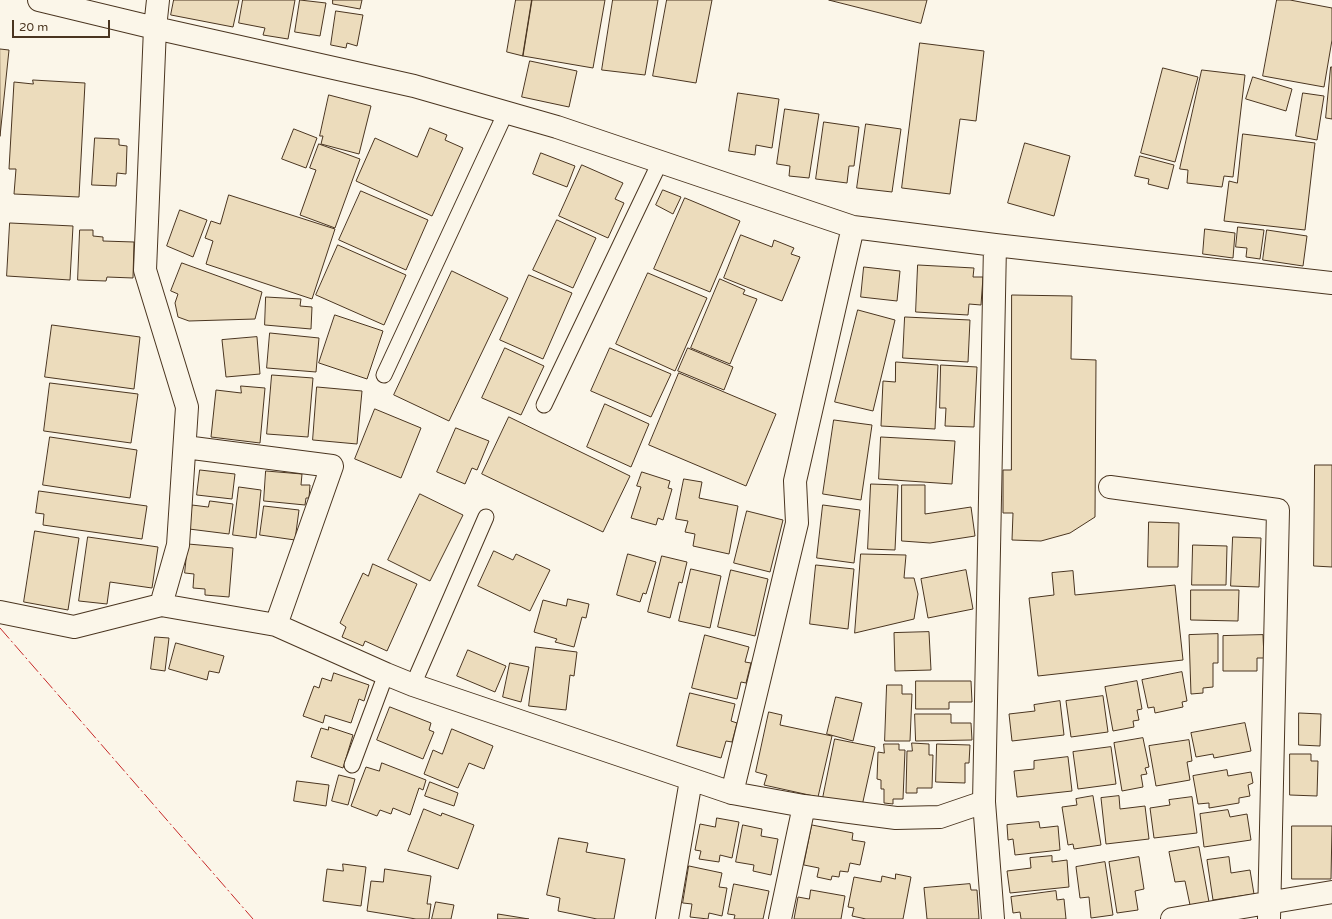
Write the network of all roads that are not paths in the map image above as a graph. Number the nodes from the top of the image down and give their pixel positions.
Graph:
1 (39, 0) edge
2 (158, 0) edge
3 (155, 28) junction
4 (506, 112) junction
5 (660, 162) junction
6 (853, 227) junction
7 (995, 245) junction
8 (1332, 283) edge
9 (384, 375) dead end
10 (544, 405) dead end
11 (185, 447) junction
12 (1110, 486) dead end
13 (486, 517) dead end
14 (161, 605) junction
15 (0, 612) edge
16 (276, 625) junction
17 (386, 674) junction
18 (413, 685) junction
19 (352, 765) dead end
20 (691, 780) junction
21 (732, 793) junction
22 (984, 802) junction
23 (804, 806) junction
24 (1332, 892) edge
25 (1269, 911) edge
26 (667, 919) edge
27 (780, 919) edge
28 (993, 919) edge
29 (1172, 919) edge

1 - 3 street
2 - 3 street
3 - 4 street
3 - 11 street
4 - 5 street
4 - 9 lane
5 - 6 street
5 - 10 lane
6 - 7 street
6 - 21 street
7 - 8 street
7 - 22 street
11 - 14 street
11 - 16 street
12 - 25 street
13 - 18 lane
14 - 15 street
14 - 16 street
16 - 17 street
17 - 18 street
17 - 19 lane
18 - 20 street
20 - 21 street
20 - 26 street
21 - 23 street
22 - 23 street
22 - 28 street
23 - 27 street
24 - 25 street
25 - 29 street

